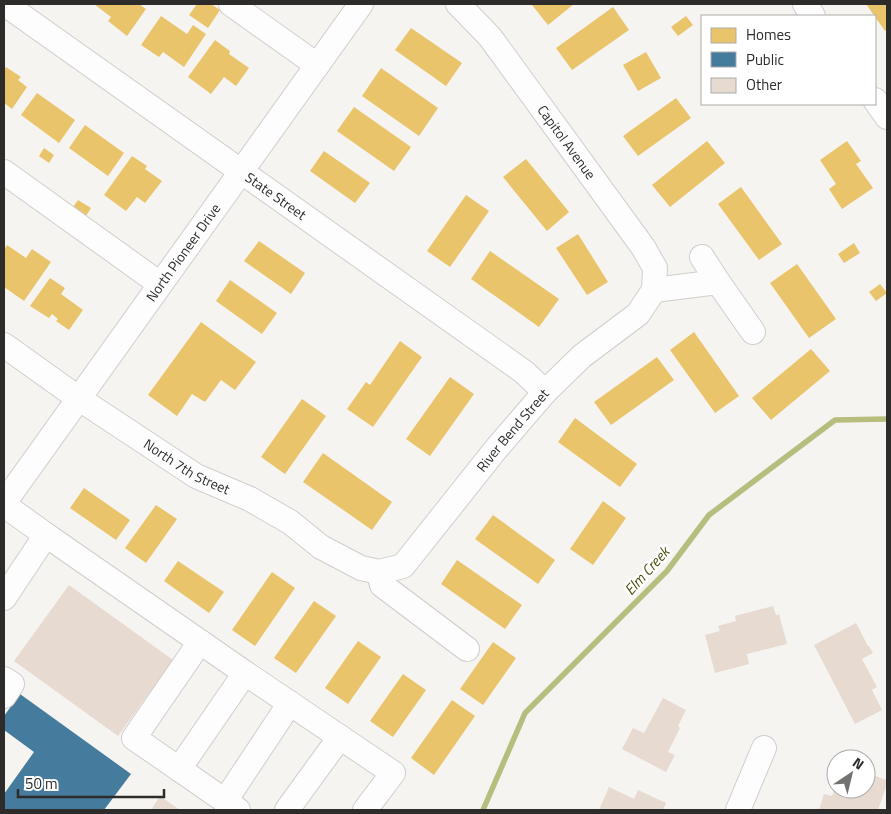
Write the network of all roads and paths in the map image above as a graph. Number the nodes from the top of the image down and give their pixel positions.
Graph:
1 (5, 4) edge
2 (231, 4) edge
3 (361, 4) edge
4 (458, 4) edge
5 (804, 4) edge
6 (812, 15) edge
7 (317, 65) junction
8 (876, 101) edge
9 (887, 117) edge
10 (240, 171) junction
11 (4, 172) edge
12 (702, 257) dead end
13 (718, 282) junction
14 (160, 284) junction
15 (654, 290) junction
16 (753, 332) dead end
17 (4, 345) edge
18 (545, 392) junction
19 (78, 398) junction
20 (4, 504) edge
21 (46, 535) junction
22 (379, 572) junction
23 (4, 598) edge
24 (200, 642) junction
25 (467, 649) dead end
26 (245, 673) junction
27 (4, 678) edge
28 (4, 696) edge
29 (290, 703) junction
30 (340, 738) junction
31 (764, 748) dead end
32 (180, 769) junction
33 (232, 806) edge
34 (287, 810) edge
35 (365, 810) edge
36 (738, 810) edge

1 - 10 street, State Street
2 - 7 street
3 - 7 street, North Pioneer Drive
4 - 15 street, Capitol Avenue
5 - 6 street
7 - 10 street, North Pioneer Drive
8 - 9 street
10 - 14 street, North Pioneer Drive
10 - 18 street, State Street
11 - 14 street
12 - 13 street
13 - 15 street
13 - 16 street
14 - 19 street, North Pioneer Drive
15 - 18 street, River Bend Street
17 - 19 street, North 7th Street
18 - 22 street, River Bend Street
19 - 20 street, North Pioneer Drive
19 - 22 street, North 7th Street
20 - 21 street
21 - 23 street
21 - 24 street
22 - 25 street
24 - 26 street
24 - 32 street
26 - 29 street
26 - 32 street
27 - 28 street
29 - 30 street
29 - 33 street
30 - 34 street
30 - 35 street
31 - 36 street
32 - 33 street

